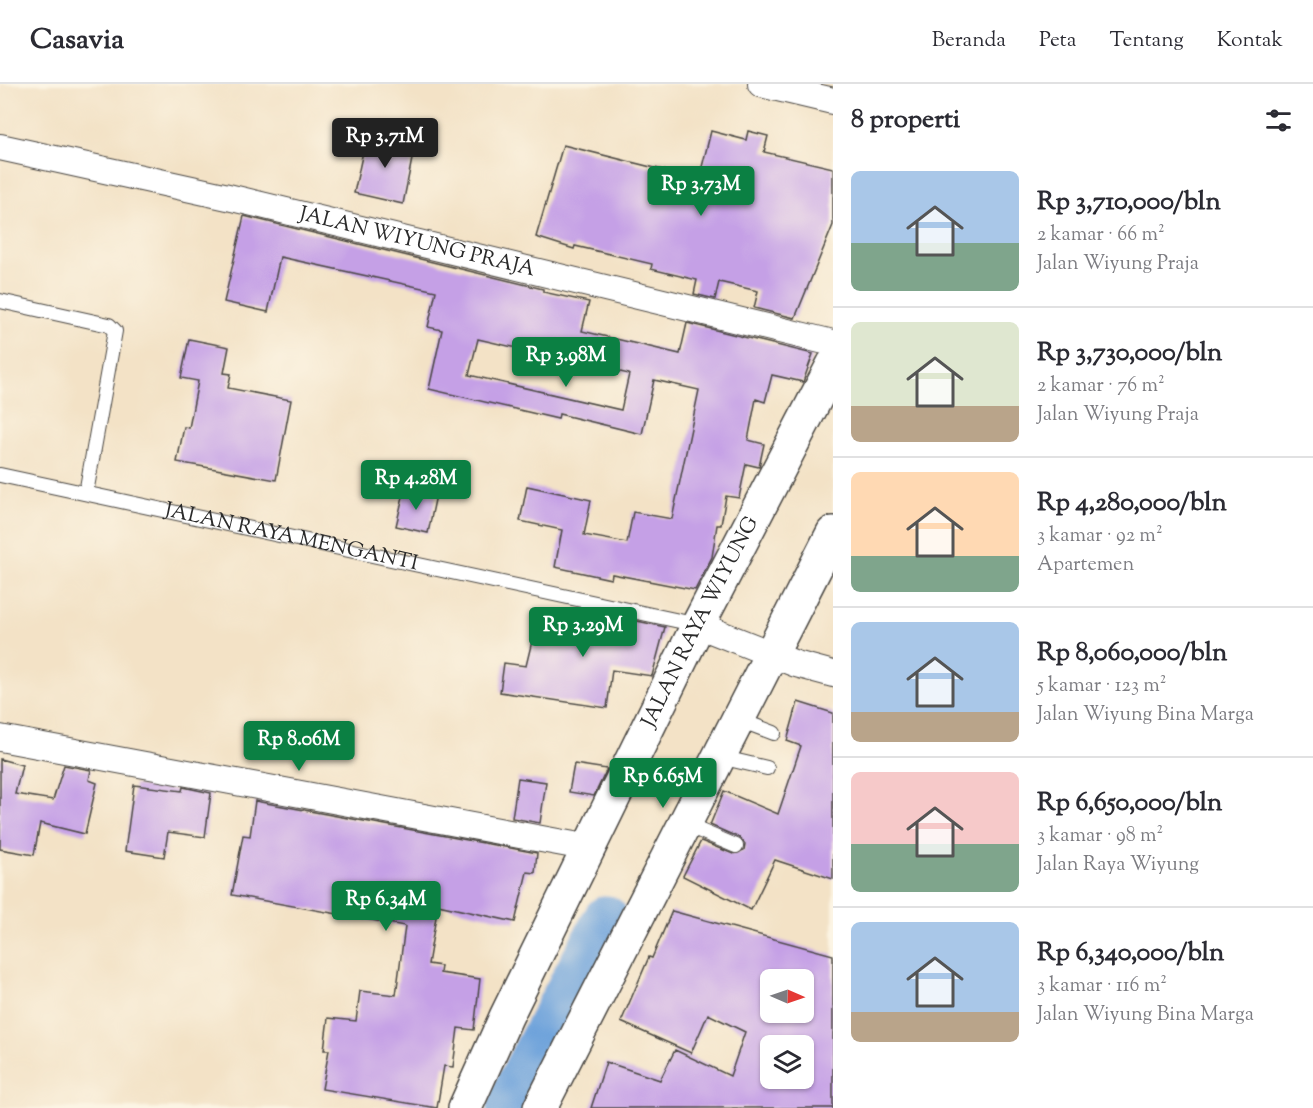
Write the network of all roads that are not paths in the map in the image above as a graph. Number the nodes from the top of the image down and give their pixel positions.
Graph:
1 (761, 84) edge
2 (833, 101) edge
3 (0, 147) edge
4 (0, 301) edge
5 (833, 343) edge
6 (833, 365) edge
7 (0, 475) edge
8 (86, 493) junction
9 (833, 533) edge
10 (711, 630) junction
11 (762, 651) junction
12 (833, 674) edge
13 (737, 719) junction
14 (774, 734) dead end
15 (0, 738) edge
16 (718, 756) junction
17 (767, 768) dead end
18 (684, 824) junction
19 (736, 846) dead end
20 (590, 848) junction
21 (465, 1108) edge
22 (540, 1108) edge

1 - 2 street
3 - 5 street, JALAN WIYUNG PRAJA
4 - 8 lane
6 - 10 main road, JALAN RAYA WIYUNG
7 - 8 lane, JALAN RAYA MENGANTI
8 - 10 lane, JALAN RAYA MENGANTI
9 - 11 main road
10 - 11 street, JALAN RAYA MENGANTI
10 - 20 main road, JALAN RAYA WIYUNG
11 - 12 street, JALAN RAYA MENGANTI
11 - 13 main road
13 - 14 lane
13 - 16 main road
15 - 20 street
16 - 17 lane
16 - 18 main road
18 - 19 lane
18 - 22 main road
20 - 21 main road, JALAN RAYA WIYUNG

